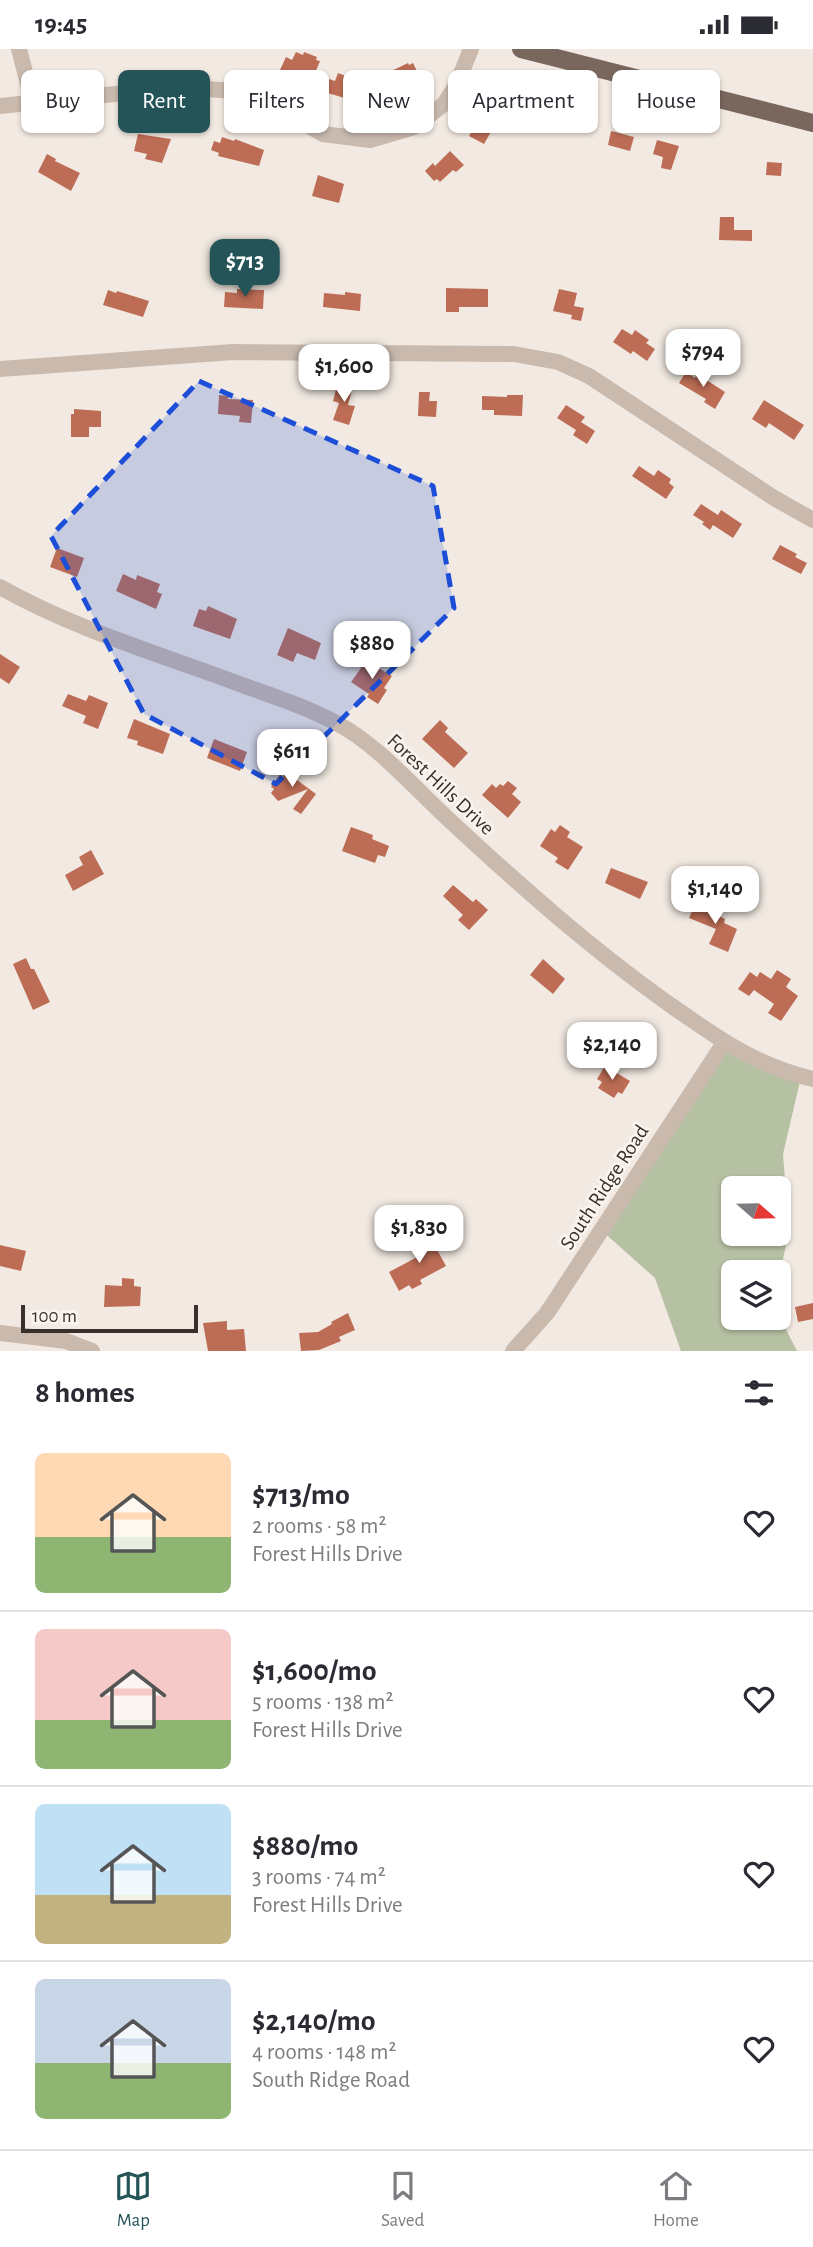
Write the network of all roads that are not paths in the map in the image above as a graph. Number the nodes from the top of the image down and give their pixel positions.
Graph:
1 (19, 49) edge
2 (471, 49) edge
3 (521, 49) edge
4 (24, 70) edge
5 (104, 95) edge
6 (21, 104) edge
7 (0, 106) edge
8 (813, 123) edge
9 (0, 369) edge
10 (813, 520) edge
11 (0, 587) edge
12 (724, 1043) junction
13 (813, 1079) edge
14 (1, 1333) edge
15 (0, 1350) edge
16 (92, 1351) edge
17 (513, 1351) edge

1 - 4 street
2 - 5 street
3 - 8 main road
6 - 7 street
9 - 10 street
11 - 12 street, Forest Hills Drive
12 - 13 street, Forest Hills Drive
12 - 17 street, South Ridge Road
14 - 15 street
14 - 16 street

